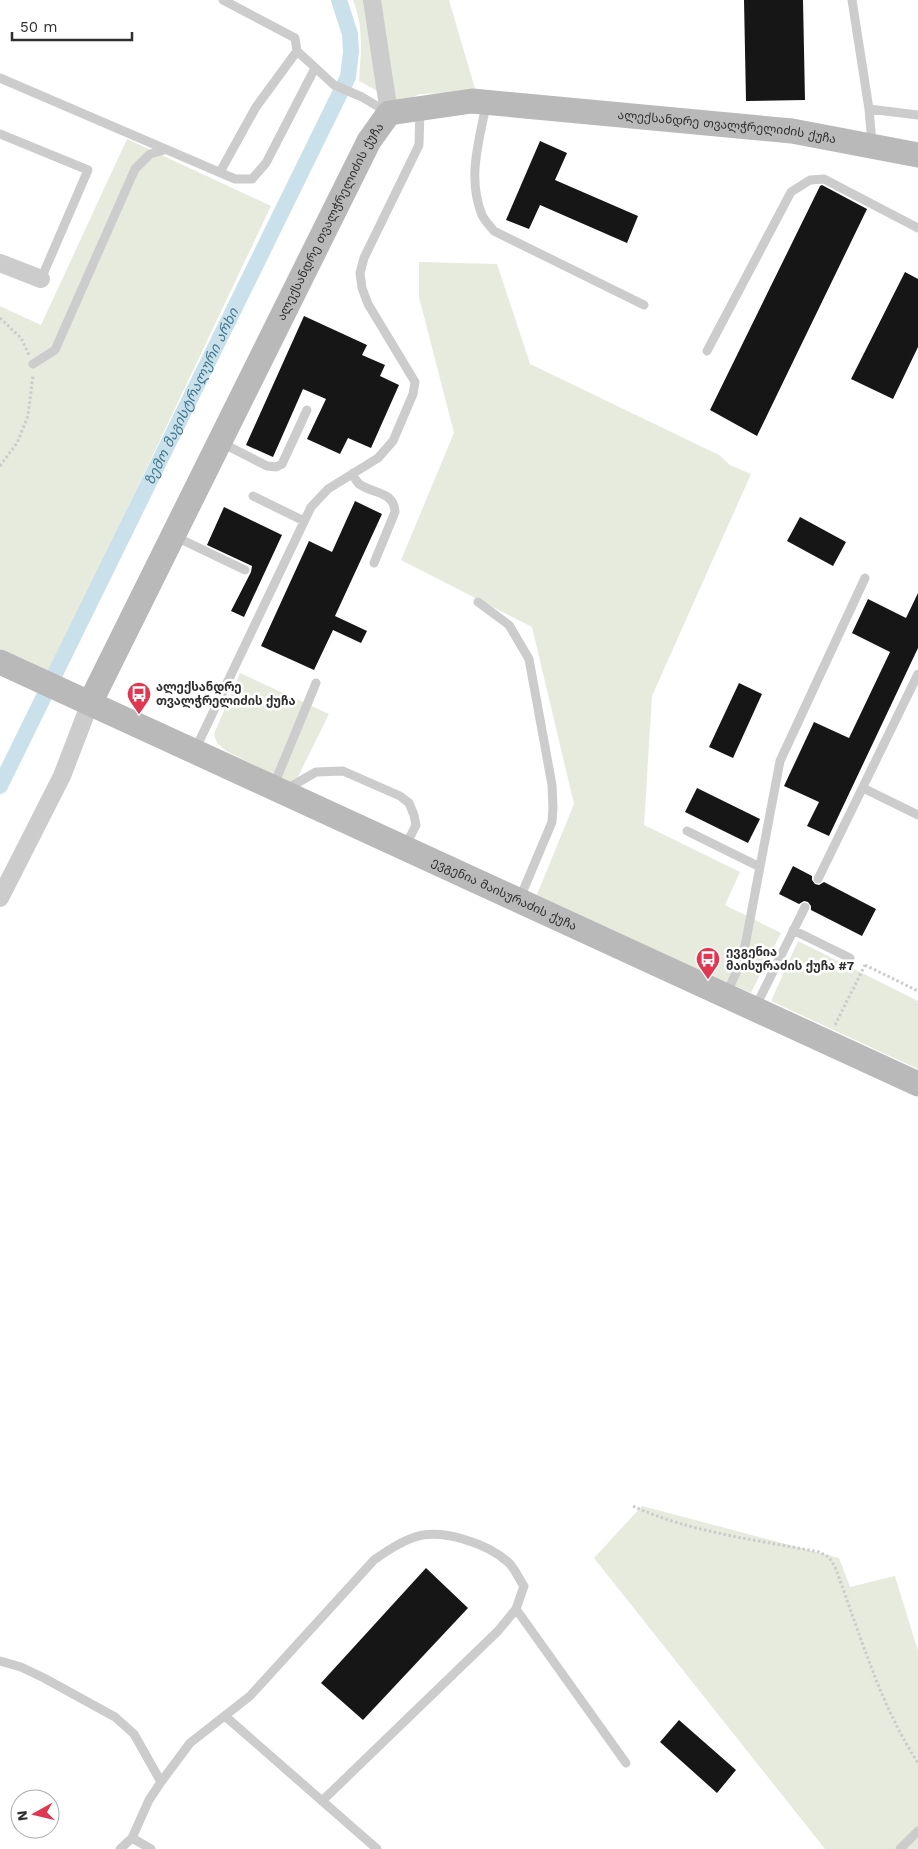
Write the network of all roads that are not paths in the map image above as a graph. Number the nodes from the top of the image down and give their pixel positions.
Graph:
1 (223, 0) edge
2 (372, 0) edge
3 (852, 0) edge
4 (297, 51) junction
5 (315, 68) junction
6 (0, 78) edge
7 (486, 102) junction
8 (420, 109) junction
9 (869, 109) junction
10 (390, 113) junction
11 (918, 115) edge
12 (0, 134) edge
13 (873, 146) junction
14 (164, 150) junction
15 (918, 155) edge
16 (220, 172) junction
17 (918, 228) edge
18 (0, 263) edge
19 (41, 279) joint
20 (644, 305) dead end
21 (708, 351) dead end
22 (33, 364) road end
23 (307, 410) dead end
24 (220, 442) junction
25 (352, 473) junction
26 (253, 496) dead end
27 (304, 521) junction
28 (174, 536) junction
29 (374, 563) dead end
30 (245, 570) dead end
31 (865, 578) dead end
32 (478, 602) dead end
33 (0, 662) edge
34 (918, 674) edge
35 (316, 683) dead end
36 (81, 700) junction
37 (194, 751) junction
38 (862, 788) junction
39 (278, 789) junction
40 (918, 815) edge
41 (686, 831) dead end
42 (404, 848) junction
43 (760, 867) junction
44 (818, 879) dead end
45 (0, 898) edge
46 (519, 901) junction
47 (805, 907) dead end
48 (793, 930) junction
49 (850, 958) road end
50 (726, 994) junction
51 (755, 1008) junction
52 (918, 1084) edge
53 (516, 1609) junction
54 (0, 1661) edge
55 (225, 1716) junction
56 (626, 1763) dead end
57 (161, 1782) junction
58 (322, 1801) junction
59 (918, 1831) edge
60 (132, 1838) junction
61 (120, 1849) edge
62 (150, 1849) edge
63 (377, 1849) edge
64 (900, 1849) edge

1 - 4 lane
2 - 10 street
3 - 9 lane
4 - 5 lane
4 - 16 lane
5 - 10 lane
5 - 16 lane
6 - 14 lane
7 - 8 street, ალექსანდრე თვალჭრელიძის ქუჩა
7 - 13 street, ალექსანდრე თვალჭრელიძის ქუჩა
7 - 20 lane
8 - 10 street, ალექსანდრე თვალჭრელიძის ქუჩა
8 - 25 lane
9 - 11 lane
9 - 13 lane
10 - 24 street, ალექსანდრე თვალჭრელიძის ქუჩა
12 - 19 lane
13 - 15 street, ალექსანდრე თვალჭრელიძის ქუჩა
14 - 16 lane
14 - 22 lane
17 - 21 lane
18 - 19 street
23 - 24 lane
24 - 28 street, ალექსანდრე თვალჭრელიძის ქუჩა
25 - 27 lane
25 - 29 lane
26 - 27 lane
27 - 37 lane
28 - 30 lane
28 - 36 street, ალექსანდრე თვალჭრელიძის ქუჩა
31 - 43 lane
32 - 46 lane
33 - 36 street, ევგენია მაისურაძის ქუჩა
34 - 38 lane
35 - 39 lane
36 - 37 street, ევგენია მაისურაძის ქუჩა
36 - 45 street
37 - 39 street, ევგენია მაისურაძის ქუჩა
38 - 40 lane
38 - 44 lane
39 - 42 street, ევგენია მაისურაძის ქუჩა
39 - 42 lane
41 - 43 lane
42 - 46 street, ევგენია მაისურაძის ქუჩა
43 - 50 lane
46 - 50 street, ევგენია მაისურაძის ქუჩა
47 - 48 lane
48 - 49 lane
48 - 51 lane
50 - 51 street, ევგენია მაისურაძის ქუჩა
51 - 52 street, ევგენია მაისურაძის ქუჩა
53 - 55 lane
53 - 56 lane
53 - 58 lane
54 - 57 lane
55 - 57 lane
55 - 58 lane
57 - 60 lane
58 - 63 lane
59 - 64 lane
60 - 61 lane
60 - 62 lane

